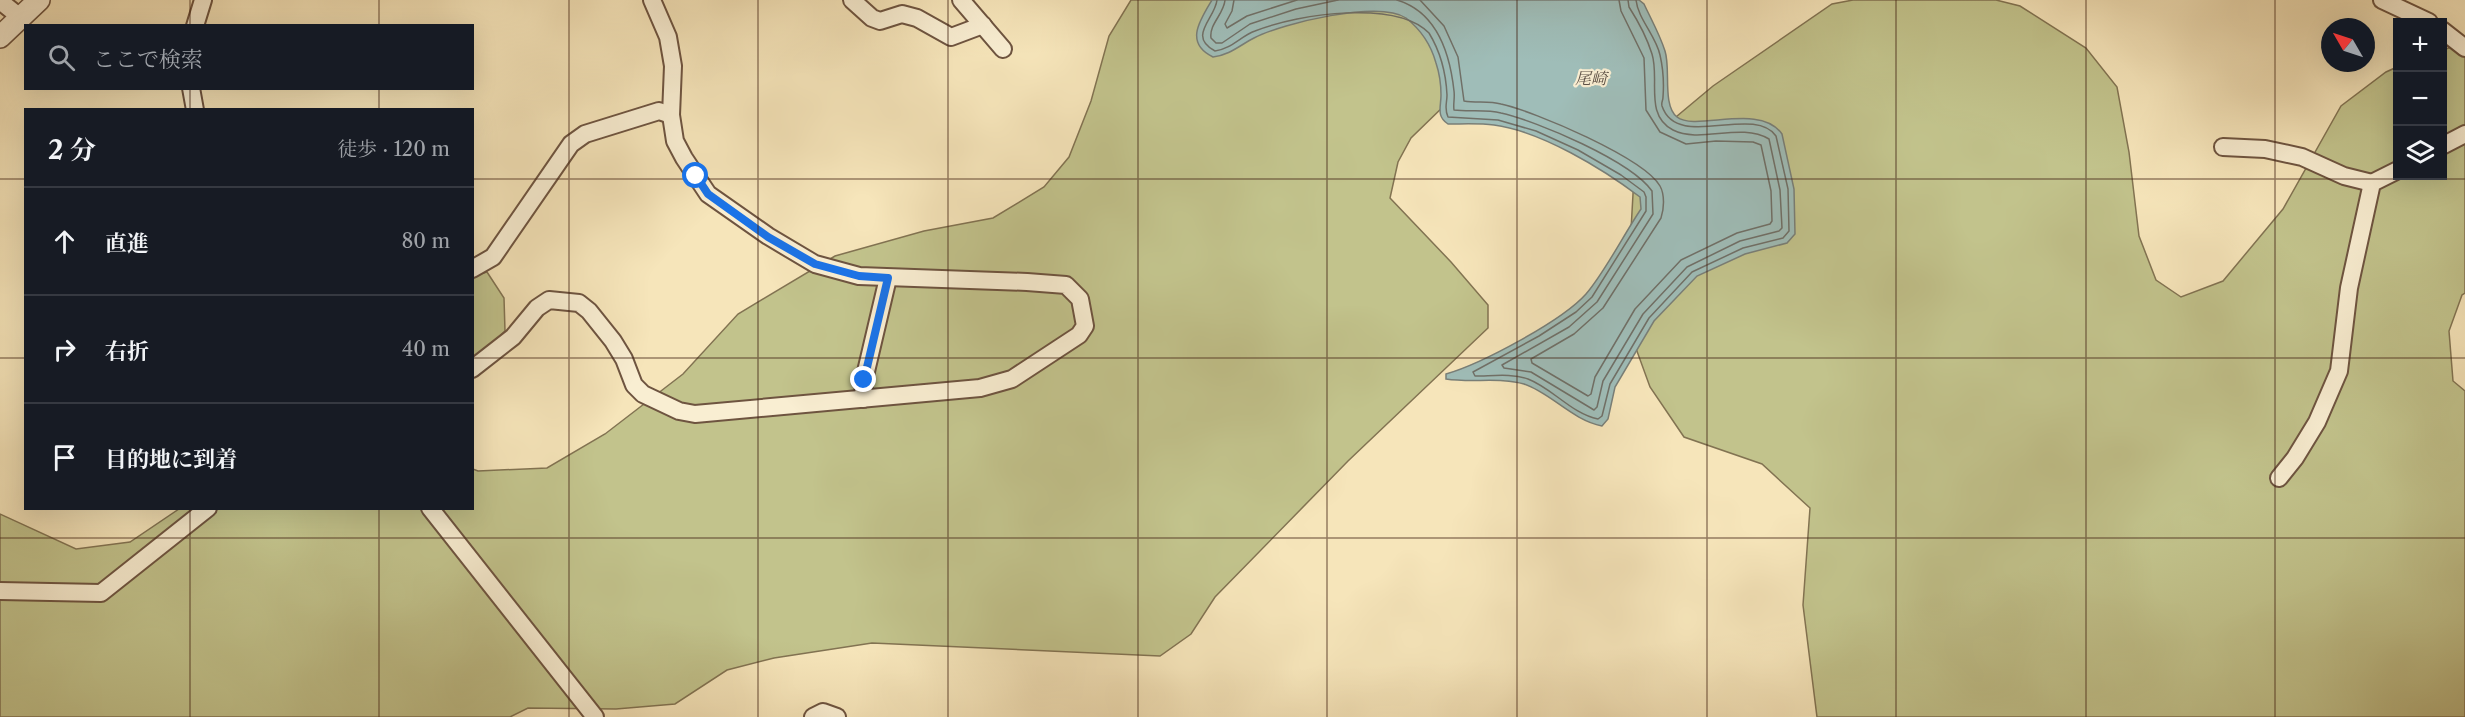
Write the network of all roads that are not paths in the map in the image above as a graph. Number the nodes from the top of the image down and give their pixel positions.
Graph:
1 (39, 0) edge
2 (203, 0) edge
3 (652, 0) edge
4 (852, 0) edge
5 (961, 0) edge
6 (2382, 0) edge
7 (0, 1) edge
8 (20, 17) junction
9 (2420, 18) edge
10 (196, 24) edge
11 (983, 26) junction
12 (2447, 34) edge
13 (0, 37) edge
14 (2465, 48) edge
15 (1003, 49) dead end
16 (191, 90) edge
17 (195, 108) edge
18 (671, 115) junction
19 (2465, 134) edge
20 (2447, 143) edge
21 (2223, 147) dead end
22 (2393, 172) edge
23 (2372, 183) junction
24 (474, 268) edge
25 (888, 278) junction
26 (474, 367) edge
27 (863, 399) junction
28 (2279, 478) dead end
29 (205, 510) edge
30 (432, 510) edge
31 (0, 591) edge
32 (595, 717) edge
33 (813, 717) edge
34 (837, 717) edge

1 - 8 street
2 - 10 street
3 - 18 street
4 - 11 street
5 - 11 street
6 - 9 street
7 - 8 street
8 - 13 street
11 - 15 street
12 - 14 street
16 - 17 street
18 - 24 street
18 - 25 street
19 - 20 street
21 - 23 street
22 - 23 street
23 - 28 street
25 - 27 street
25 - 27 street
26 - 27 street
29 - 31 street
30 - 32 street
33 - 34 street

